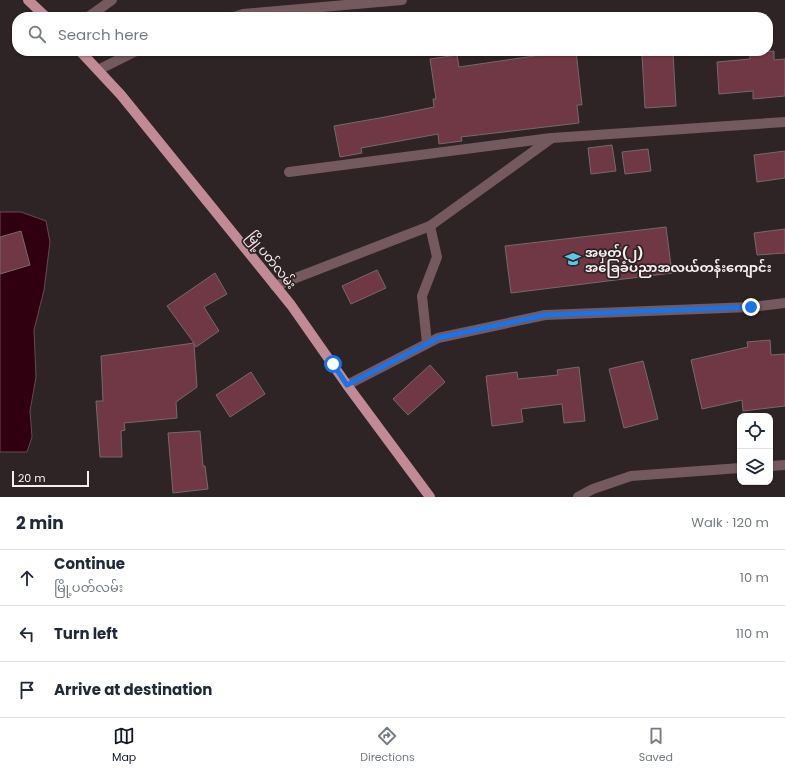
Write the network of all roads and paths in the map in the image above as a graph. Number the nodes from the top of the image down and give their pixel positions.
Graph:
1 (28, 0) edge
2 (112, 0) edge
3 (402, 0) edge
4 (41, 12) edge
5 (95, 12) edge
6 (266, 12) edge
7 (85, 56) edge
8 (126, 56) edge
9 (98, 70) junction
10 (785, 122) edge
11 (552, 138) junction
12 (289, 172) dead end
13 (430, 226) junction
14 (275, 286) junction
15 (785, 303) edge
16 (427, 343) junction
17 (347, 385) junction
18 (773, 466) edge
19 (785, 466) edge
20 (737, 468) edge
21 (430, 497) edge
22 (578, 497) edge

1 - 4 main road
2 - 5 street
3 - 6 street
7 - 9 main road, မြို့ပတ်လမ်း
8 - 9 street
9 - 14 main road, မြို့ပတ်လမ်း
10 - 11 street
11 - 12 street
11 - 13 street
13 - 14 street
13 - 16 street
14 - 17 main road, မြို့ပတ်လမ်း
15 - 16 street
16 - 17 street
17 - 21 main road, မြို့ပတ်လမ်း
18 - 19 street
20 - 22 street

